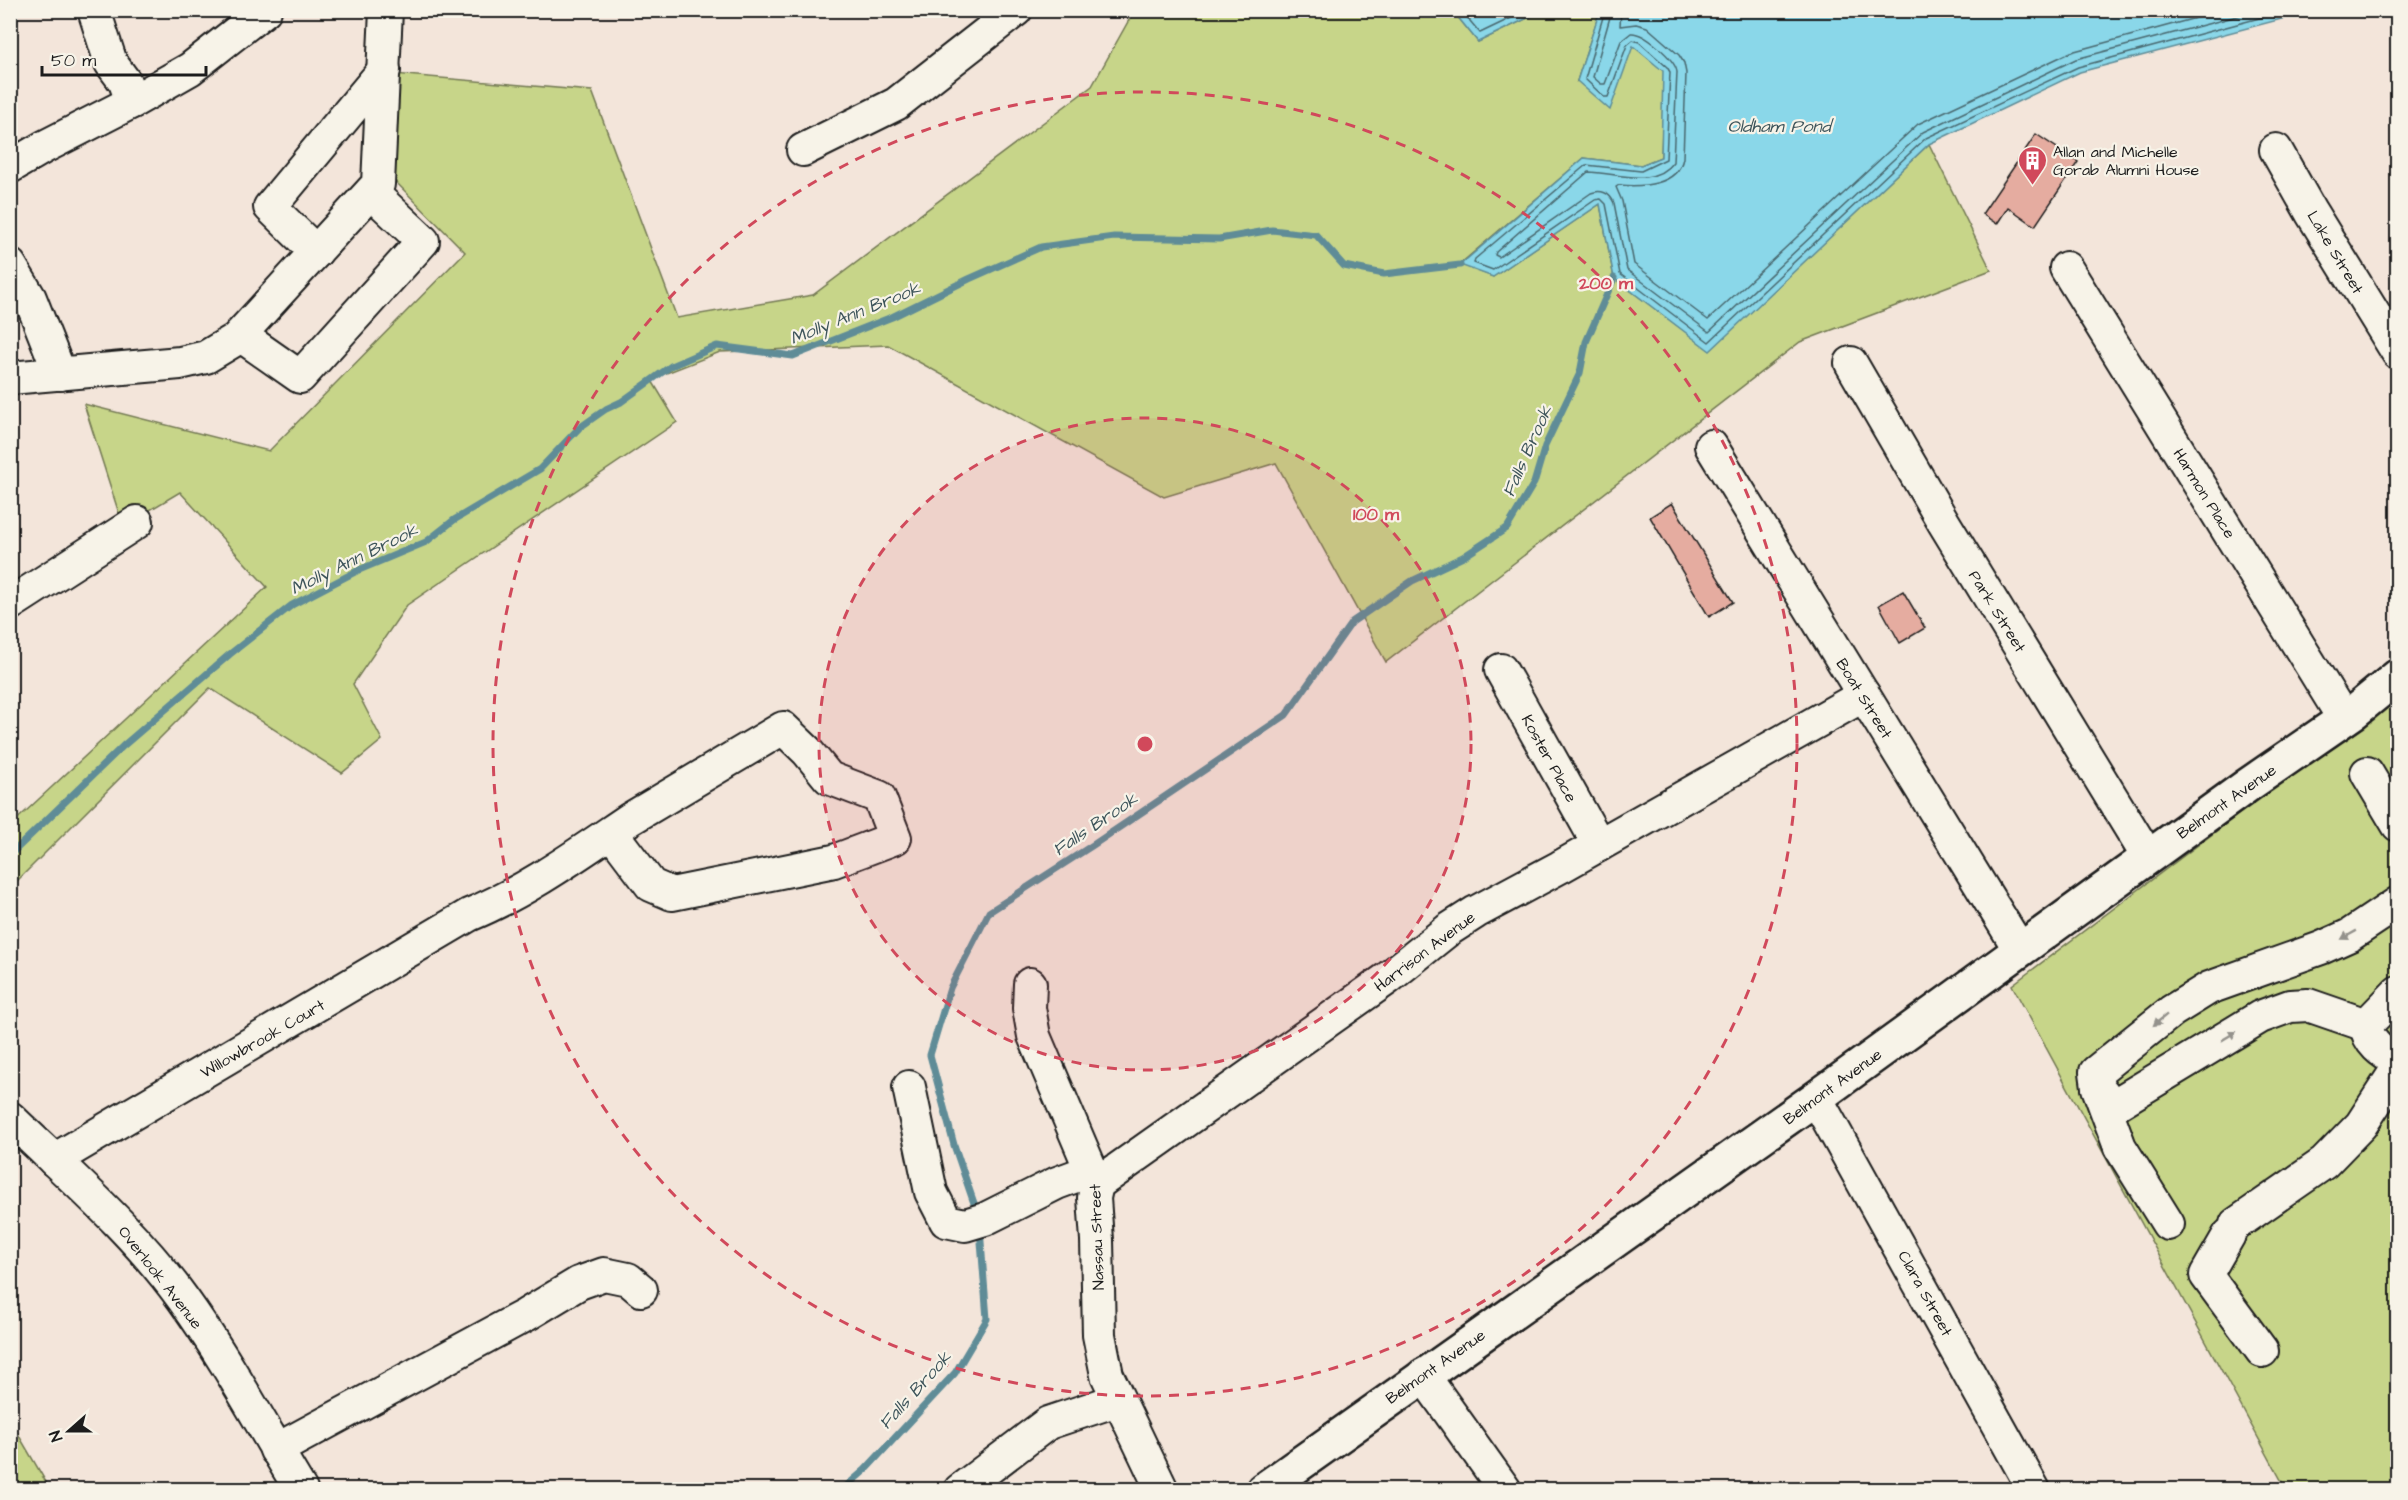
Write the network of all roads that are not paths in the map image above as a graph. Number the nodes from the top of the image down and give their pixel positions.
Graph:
1 (94, 10) edge
2 (265, 10) edge
3 (386, 10) edge
4 (1016, 10) edge
5 (384, 70) junction
6 (132, 102) junction
7 (803, 150) dead end
8 (2276, 150) dead end
9 (10, 167) edge
10 (371, 192) junction
11 (316, 252) junction
12 (10, 265) edge
13 (2066, 268) dead end
14 (240, 335) junction
15 (2397, 353) edge
16 (1851, 363) dead end
17 (60, 374) junction
18 (10, 378) edge
19 (1711, 446) dead end
20 (137, 522) dead end
21 (10, 604) edge
22 (1501, 670) dead end
23 (2394, 687) edge
24 (1864, 695) junction
25 (2344, 719) junction
26 (2367, 773) dead end
27 (2397, 825) edge
28 (611, 831) junction
29 (1599, 845) junction
30 (2148, 857) junction
31 (2397, 903) edge
32 (2020, 950) junction
33 (1030, 984) dead end
34 (2397, 992) edge
35 (2366, 1025) junction
36 (2397, 1061) edge
37 (2397, 1068) edge
38 (909, 1087) dead end
39 (2098, 1087) junction
40 (1816, 1098) junction
41 (10, 1118) edge
42 (54, 1160) junction
43 (1094, 1177) junction
44 (2168, 1224) dead end
45 (641, 1290) dead end
46 (2262, 1351) dead end
47 (1423, 1375) junction
48 (1117, 1400) junction
49 (276, 1450) junction
50 (301, 1490) edge
51 (960, 1490) edge
52 (1162, 1490) edge
53 (1263, 1490) edge
54 (1504, 1490) edge
55 (2034, 1490) edge

1 - 6 street
2 - 6 street
3 - 5 street
4 - 7 street
5 - 10 street
5 - 11 street
6 - 9 street
8 - 15 street, Lake Street
10 - 11 street
10 - 14 street
11 - 14 street
12 - 17 street
13 - 25 street, Harmon Place
14 - 17 street
16 - 30 street, Park Street
17 - 18 street
19 - 24 street, Boat Street
20 - 21 street
22 - 29 street, Koster Place
23 - 25 main road, Belmont Avenue
24 - 29 street, Harrison Avenue
24 - 32 street, Boat Street
25 - 30 main road, Belmont Avenue
26 - 27 street
28 - 28 street, Willowbrook Court
28 - 42 street, Willowbrook Court
29 - 43 street, Harrison Avenue
30 - 32 main road, Belmont Avenue
31 -> 39 street
32 - 40 main road, Belmont Avenue
33 - 43 street, Nassau Street
34 - 35 street
35 - 36 street
39 -> 35 street
37 - 46 street
38 - 43 street, Harrison Avenue
39 - 44 street
40 - 47 main road, Belmont Avenue
40 - 55 street, Clara Street
41 - 42 street, Overlook Avenue
42 - 49 street, Overlook Avenue
43 - 48 street, Nassau Street
45 - 49 street
47 - 53 main road, Belmont Avenue
47 - 54 street
48 - 51 street
48 - 52 street, Nassau Street
49 - 50 street, Overlook Avenue

